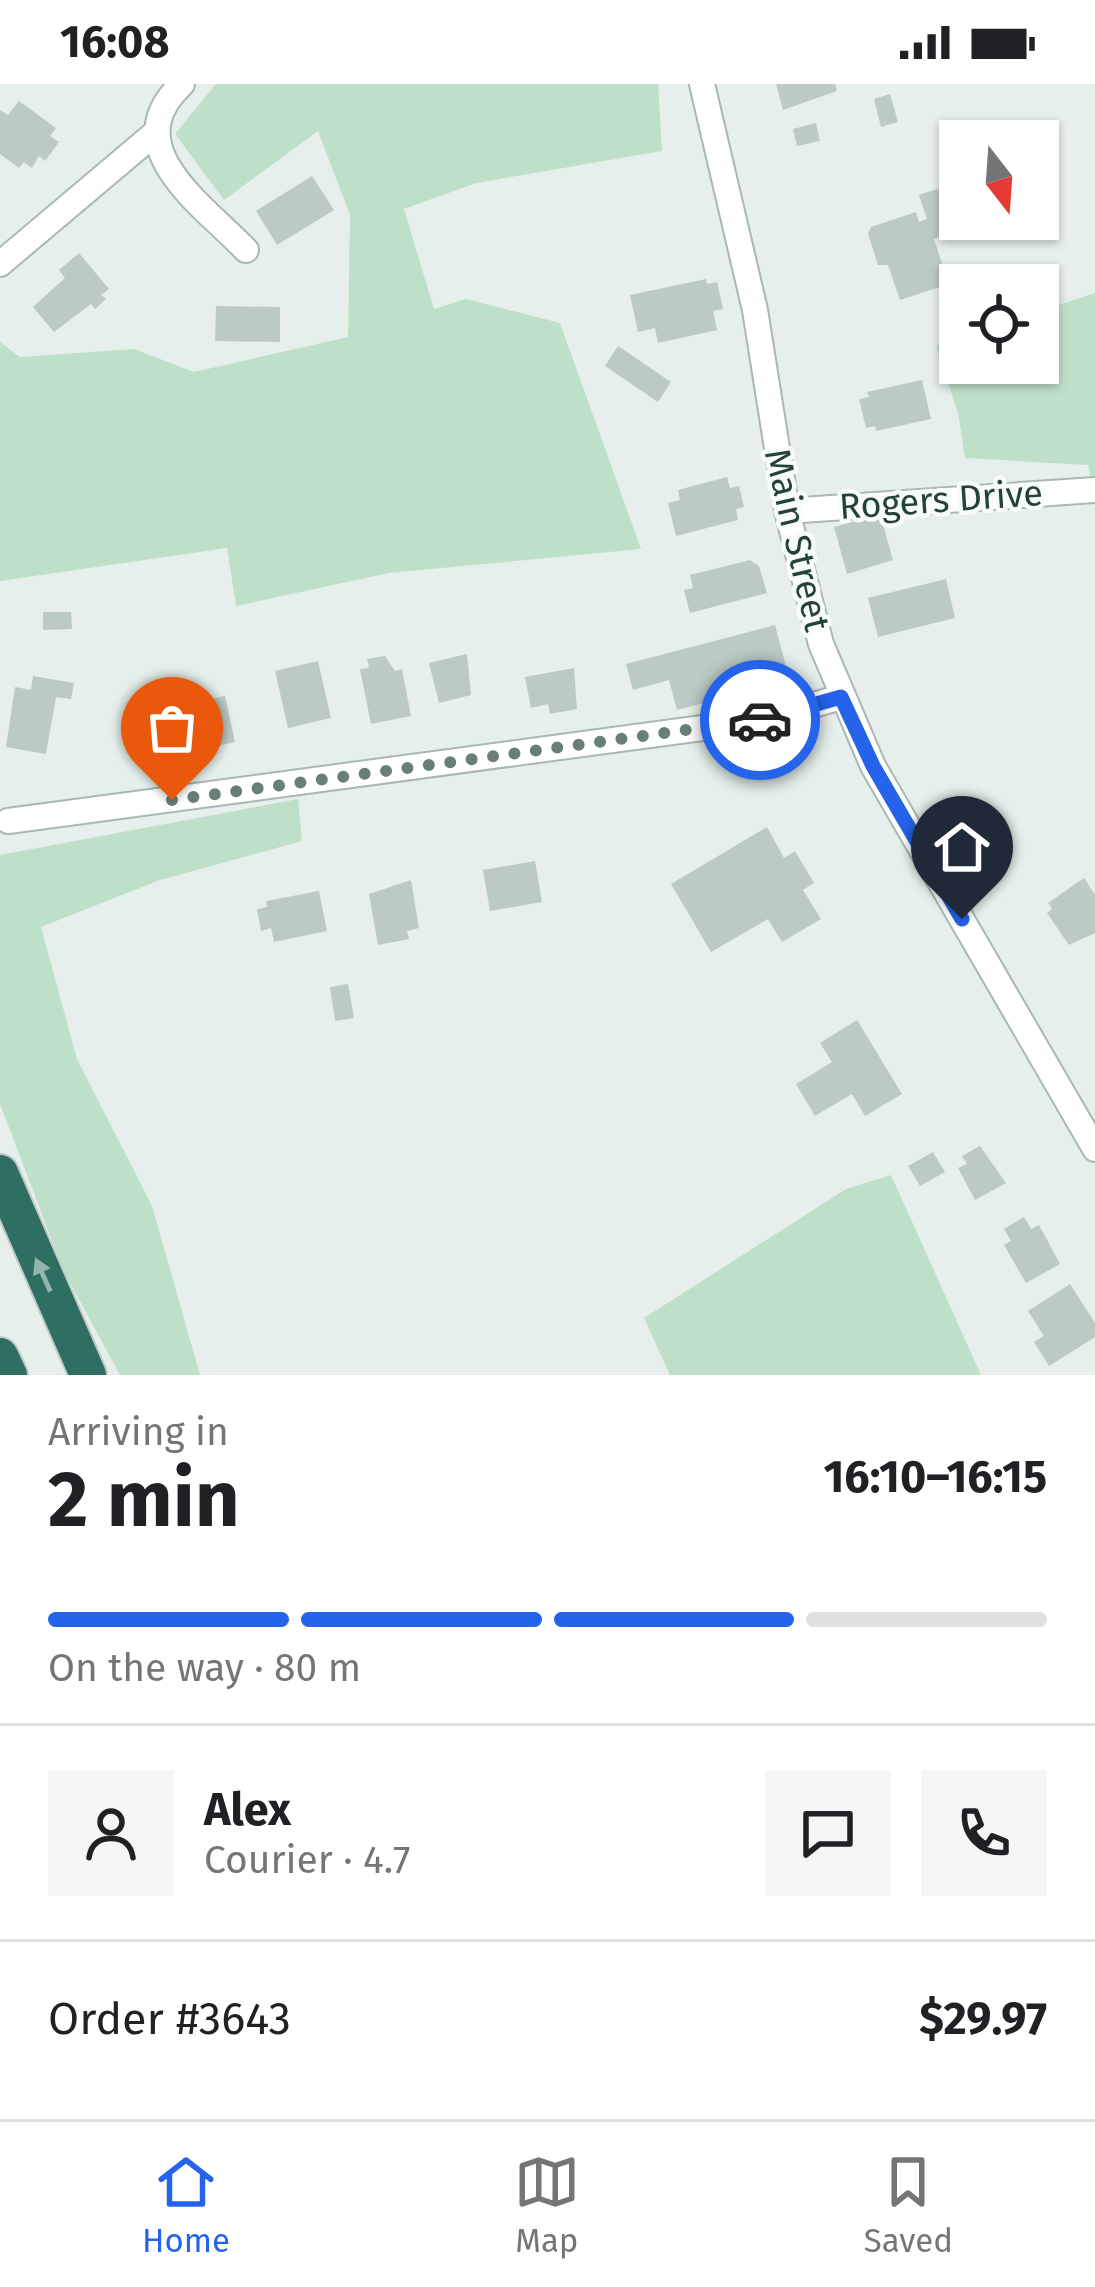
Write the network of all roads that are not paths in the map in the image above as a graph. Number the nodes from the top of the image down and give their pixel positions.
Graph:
1 (182, 84) edge
2 (702, 84) edge
3 (154, 134) junction
4 (246, 250) dead end
5 (0, 264) edge
6 (1095, 490) edge
7 (787, 511) junction
8 (841, 697) junction
9 (8, 820) dead end
10 (1095, 1149) edge
11 (0, 1173) edge
12 (0, 1356) edge
13 (9, 1375) edge
14 (88, 1375) edge

1 - 3 street
2 - 7 street, Main Street
3 - 4 street
3 - 5 street
6 - 7 street, Rogers Drive
7 - 8 street, Main Street
8 - 9 street
8 - 10 street, Main Street
14 -> 11 highway
12 - 13 highway

